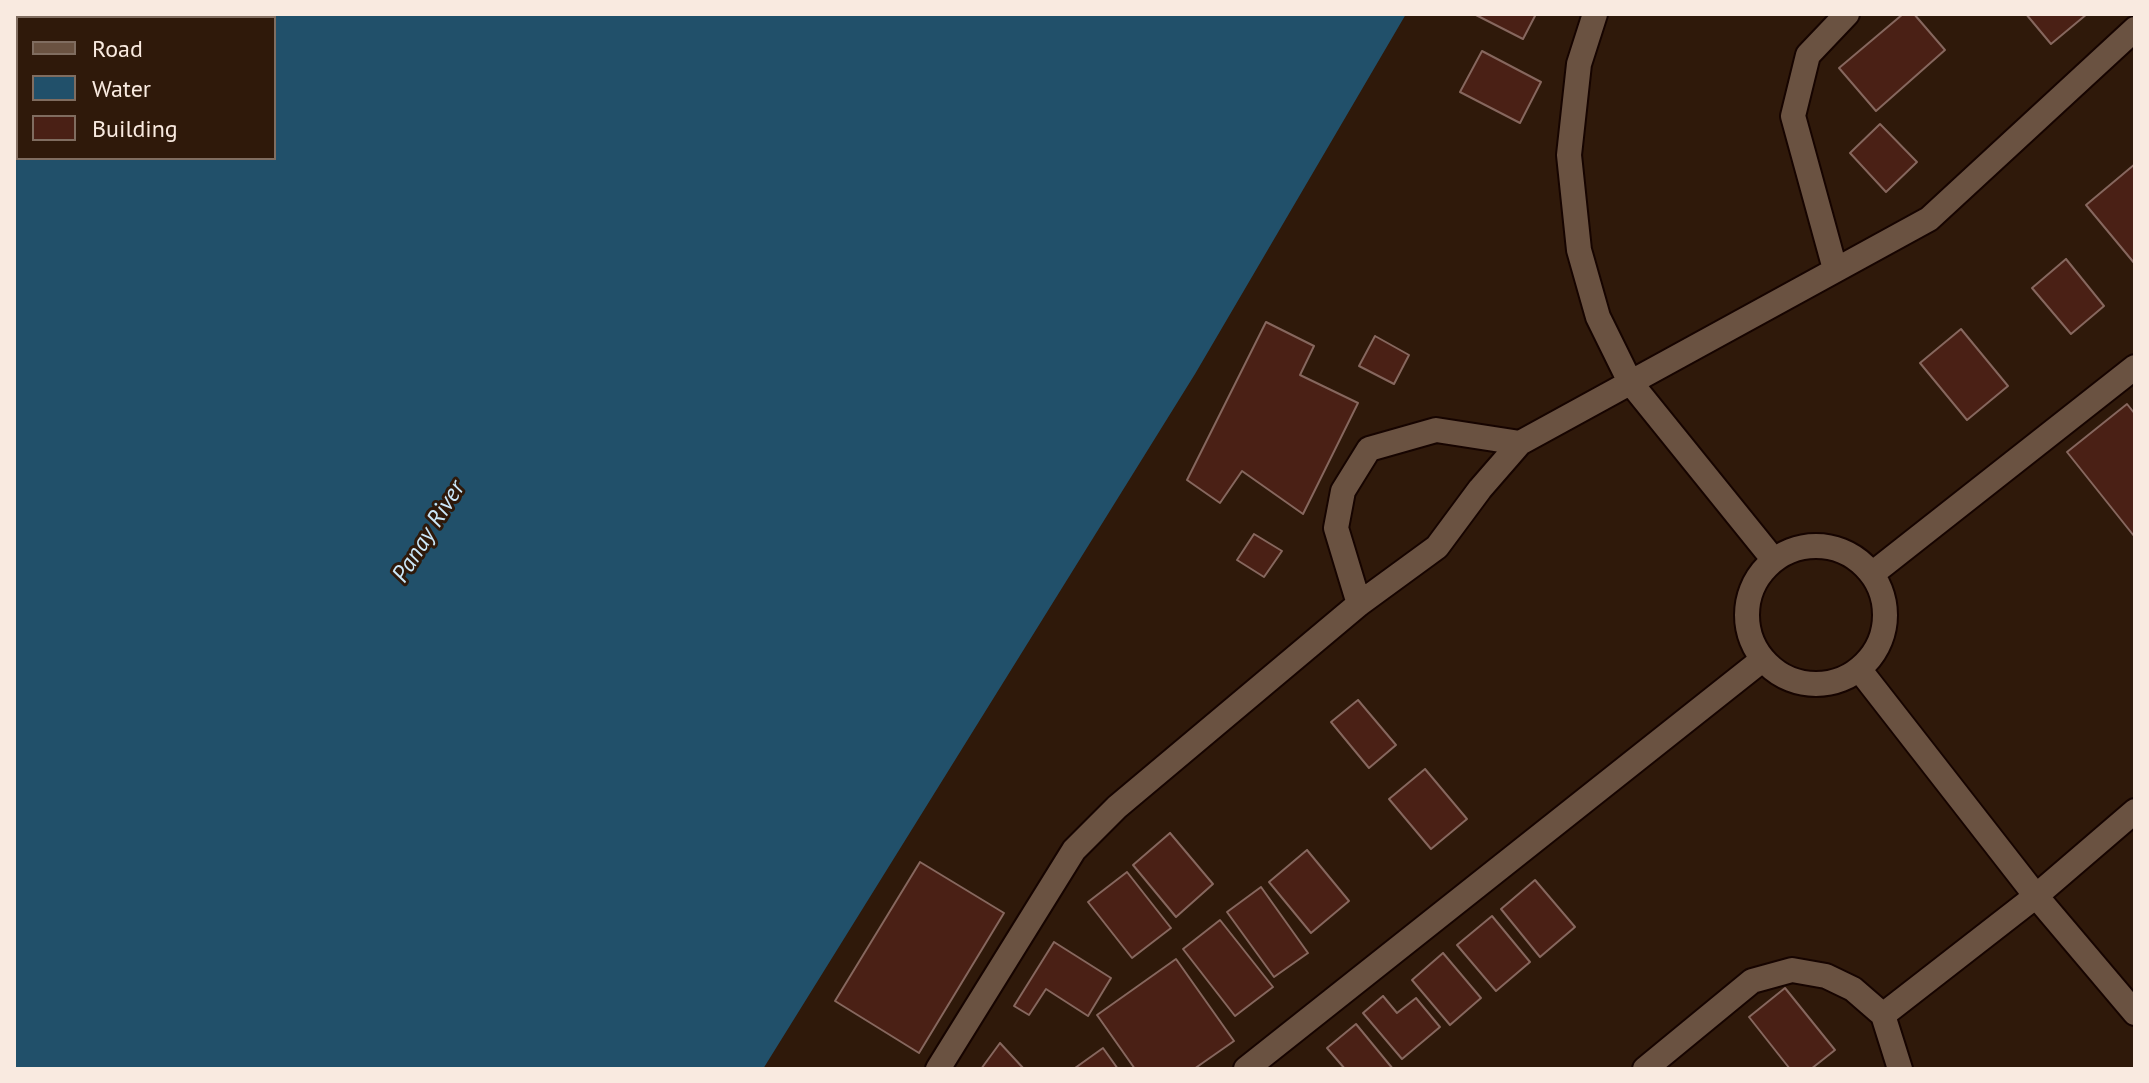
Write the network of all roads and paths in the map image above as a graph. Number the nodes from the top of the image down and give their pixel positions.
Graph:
1 (1595, 14) edge
2 (1847, 14) edge
3 (2135, 29) edge
4 (1835, 269) junction
5 (2135, 367) edge
6 (1630, 382) junction
7 (1520, 443) junction
8 (1773, 559) junction
9 (1872, 574) junction
10 (1359, 604) junction
11 (1762, 660) junction
12 (1859, 669) junction
13 (2135, 811) edge
14 (2036, 896) junction
15 (2135, 1013) edge
16 (1883, 1015) junction
17 (938, 1069) edge
18 (1246, 1069) edge
19 (1645, 1069) edge
20 (1900, 1069) edge

1 - 6 street
2 - 4 street
3 - 4 street
4 - 6 street
5 - 9 street
6 - 7 street
6 - 8 street
7 - 10 street
7 - 10 street
8 - 9 street
8 - 11 street
9 - 12 street
10 - 17 street
11 - 12 street
11 - 18 street
12 - 14 street
13 - 14 street
14 - 15 street
14 - 16 street
16 - 19 street
16 - 20 street

